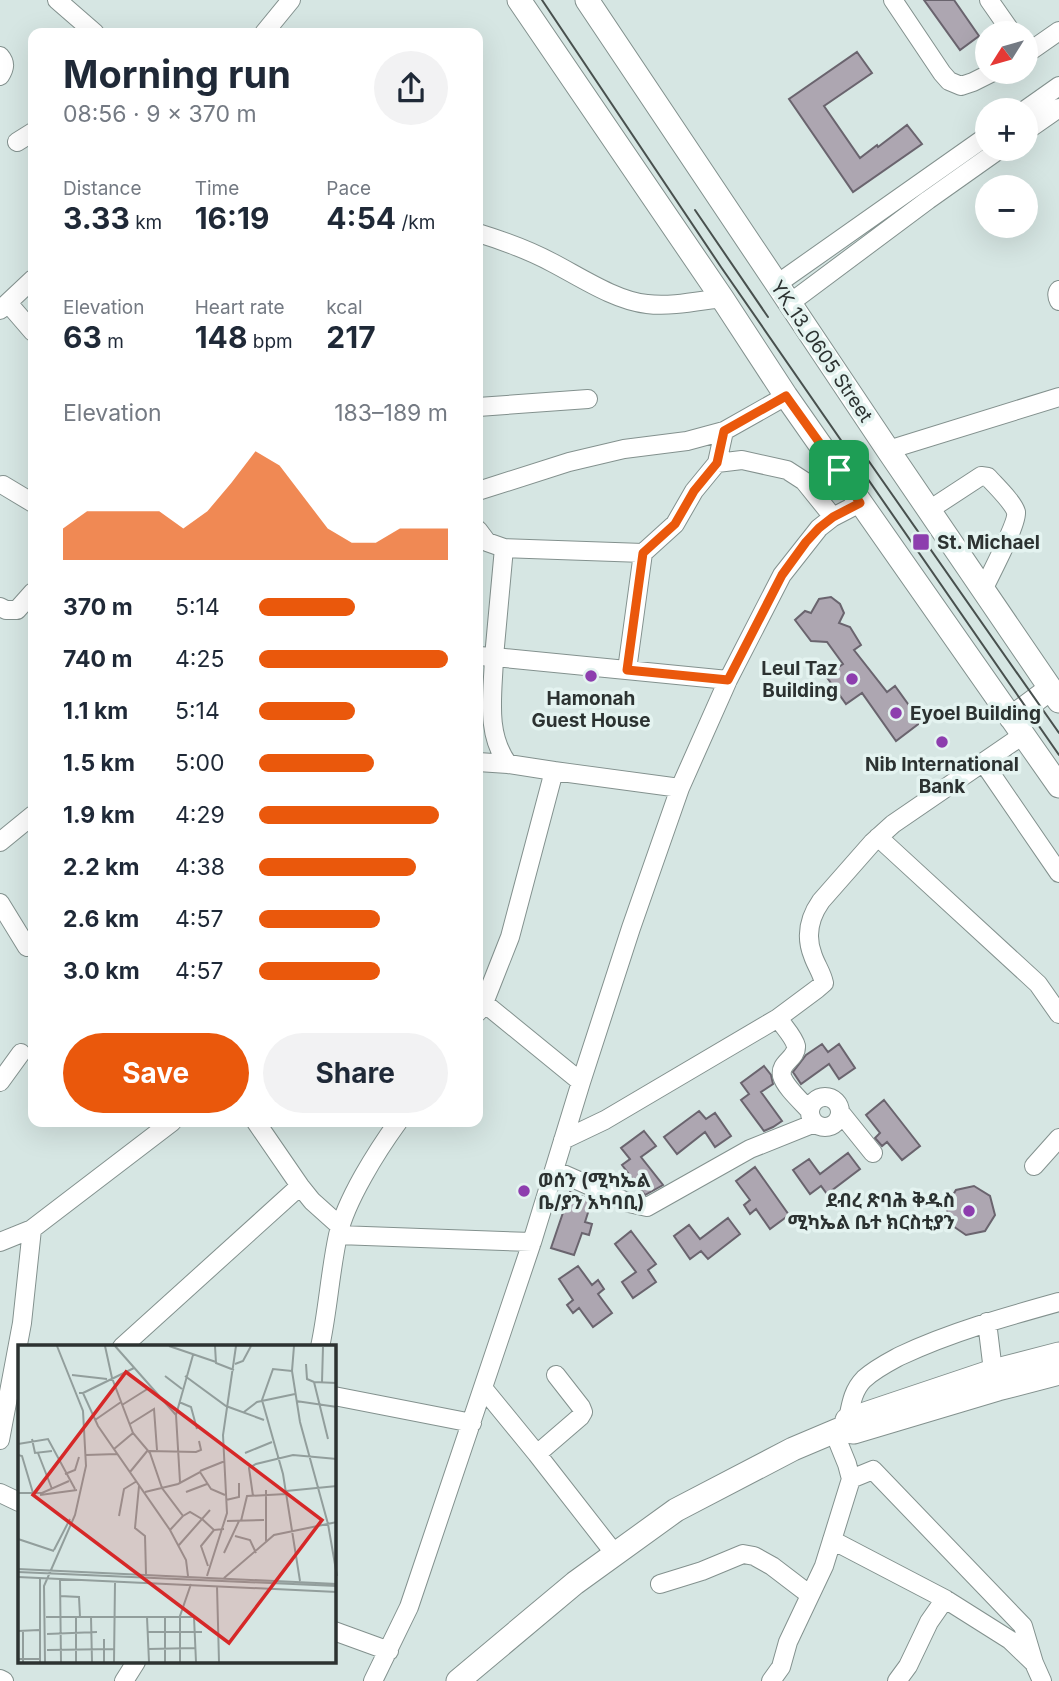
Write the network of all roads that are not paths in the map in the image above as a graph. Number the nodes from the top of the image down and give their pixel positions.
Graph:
1 (57, 0) edge
2 (291, 0) edge
3 (519, 0) edge
4 (587, 0) edge
5 (893, 0) edge
6 (989, 0) edge
7 (1004, 21) edge
8 (88, 28) edge
9 (268, 28) edge
10 (1059, 32) edge
11 (1038, 45) edge
12 (0, 56) edge
13 (0, 76) edge
14 (975, 81) edge
15 (1059, 86) edge
16 (1038, 101) edge
17 (1059, 108) edge
18 (1038, 123) edge
19 (28, 134) edge
20 (16, 142) dead end
21 (975, 144) edge
22 (983, 161) edge
23 (483, 235) edge
24 (28, 284) edge
25 (776, 284) junction
26 (1059, 290) edge
27 (722, 298) junction
28 (1059, 301) edge
29 (790, 303) junction
30 (4, 306) edge
31 (28, 328) edge
32 (786, 396) junction
33 (1059, 397) edge
34 (588, 399) dead end
35 (483, 407) edge
36 (724, 431) junction
37 (888, 450) junction
38 (717, 463) junction
39 (3, 485) dead end
40 (483, 489) edge
41 (28, 500) edge
42 (860, 503) junction
43 (929, 510) junction
44 (833, 517) junction
45 (483, 537) edge
46 (504, 548) junction
47 (643, 553) junction
48 (983, 590) junction
49 (28, 598) edge
50 (0, 607) edge
51 (486, 656) edge
52 (627, 670) junction
53 (728, 680) junction
54 (1055, 695) edge
55 (1017, 726) junction
56 (483, 762) edge
57 (983, 762) junction
58 (508, 764) junction
59 (554, 771) junction
60 (1059, 786) edge
61 (680, 788) junction
62 (28, 818) edge
63 (878, 837) junction
64 (0, 842) edge
65 (1059, 873) edge
66 (0, 903) edge
67 (27, 947) dead end
68 (483, 997) edge
69 (483, 1006) edge
70 (1059, 1014) edge
71 (778, 1018) junction
72 (21, 1053) dead end
73 (0, 1082) edge
74 (581, 1082) junction
75 (813, 1117) junction
76 (165, 1127) edge
77 (259, 1127) edge
78 (394, 1127) edge
79 (1059, 1138) edge
80 (563, 1140) junction
81 (873, 1153) dead end
82 (1034, 1166) dead end
83 (554, 1170) junction
84 (300, 1186) junction
85 (32, 1229) junction
86 (340, 1231) junction
87 (0, 1242) edge
88 (532, 1242) junction
89 (1059, 1302) edge
90 (987, 1322) junction
91 (1059, 1342) edge
92 (124, 1345) edge
93 (320, 1345) edge
94 (1059, 1354) edge
95 (556, 1375) dead end
96 (1045, 1375) edge
97 (995, 1380) junction
98 (483, 1388) junction
99 (336, 1396) edge
100 (472, 1423) junction
101 (840, 1427) junction
102 (0, 1440) edge
103 (537, 1454) junction
104 (851, 1479) junction
105 (0, 1493) edge
106 (18, 1502) edge
107 (832, 1540) junction
108 (615, 1554) junction
109 (660, 1584) dead end
110 (810, 1595) junction
111 (945, 1599) junction
112 (336, 1632) edge
113 (389, 1651) junction
114 (1034, 1663) junction
115 (135, 1664) edge
116 (124, 1681) edge
117 (373, 1681) edge
118 (458, 1681) edge
119 (771, 1681) edge
120 (897, 1681) edge
121 (1042, 1681) edge

1 - 8 street
2 - 9 street
3 - 27 main road
4 - 25 main road, YK_13_0605 Street
5 - 14 street
6 - 7 street
10 - 11 street
12 - 13 street
15 - 16 street
17 - 18 street
19 - 20 street
21 - 25 street
22 - 29 street
23 - 27 street
24 - 30 street
25 - 29 main road, YK_13_0605 Street
26 - 28 street
27 - 32 main road
29 - 37 main road, YK_13_0605 Street
30 - 31 street
32 - 36 street
32 - 42 main road
33 - 37 street
34 - 35 street
36 - 38 street
36 - 40 street
37 - 43 main road, YK_13_0605 Street
38 - 44 street
38 - 47 street
39 - 41 street
42 - 44 street
42 - 55 main road
43 - 48 main road, YK_13_0605 Street
43 - 48 street
44 - 53 street
45 - 46 street
46 - 47 street
46 - 51 street
47 - 52 street
48 - 54 main road, YK_13_0605 Street
49 - 50 street
51 - 52 street
51 - 58 street
52 - 53 street
53 - 61 street
54 - 55 main road
55 - 57 street
55 - 60 main road
56 - 58 street
57 - 63 street
57 - 65 street
58 - 59 street
59 - 61 street
59 - 68 street
61 - 74 street
62 - 64 street
63 - 70 street
63 - 71 street
66 - 67 street
69 - 74 street
71 - 75 street
71 - 80 street
72 - 73 street
74 - 80 street
75 - 81 street
75 - 83 street
76 - 85 street
77 - 84 street
78 - 86 street
79 - 82 street
80 - 83 street
83 - 88 street
84 - 86 street
84 - 92 street
85 - 87 street
85 - 102 street
86 - 88 street
86 - 93 street
88 - 98 street
89 - 90 street
90 - 97 street
90 - 101 street
91 - 96 main road
94 - 96 main road
95 - 103 street
96 - 97 main road
97 - 101 main road
98 - 100 street
98 - 103 street
99 - 100 street
100 - 113 street
101 - 104 street
101 - 108 main road
103 - 108 street
104 - 107 street
104 - 114 street
105 - 106 street
107 - 110 street
107 - 111 street
108 - 118 main road
109 - 110 street
110 - 119 street
111 - 114 street
111 - 120 street
112 - 113 street
113 - 117 street
114 - 121 street
115 - 116 street

